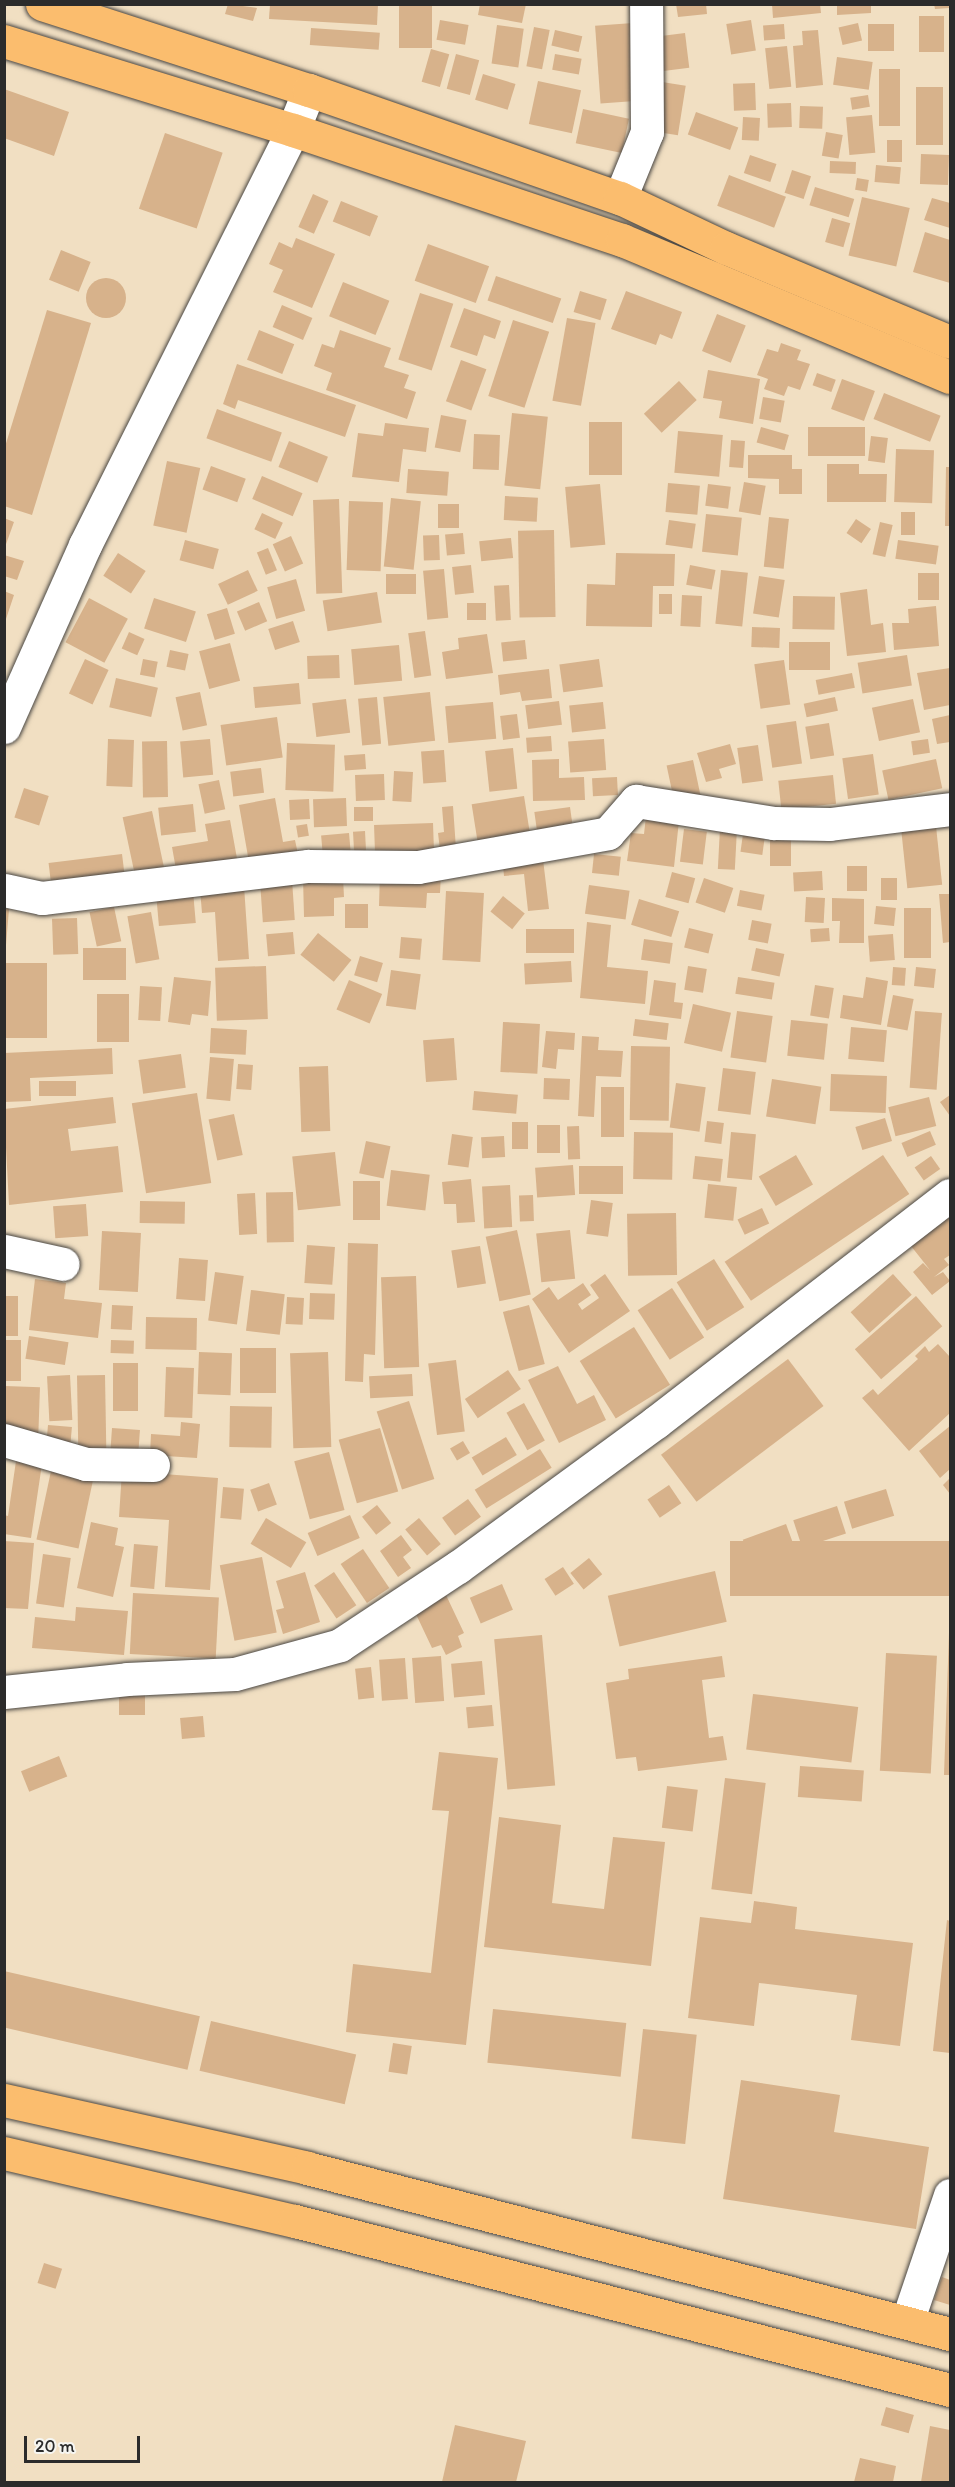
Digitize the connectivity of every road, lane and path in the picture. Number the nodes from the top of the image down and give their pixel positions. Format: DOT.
graph roads {
  1 [pos="42,4"];
  2 [pos="646,4"];
  3 [pos="4,41"];
  4 [pos="309,90"];
  5 [pos="293,130"];
  6 [pos="620,198"];
  7 [pos="951,342"];
  8 [pos="951,377"];
  9 [pos="4,727"];
  10 [pos="951,809"];
  11 [pos="4,890"];
  12 [pos="951,1195"];
  13 [pos="4,1251"];
  14 [pos="63,1264"];
  15 [pos="4,1440"];
  16 [pos="153,1465"];
  17 [pos="4,1692"];
  18 [pos="4,2100"];
  19 [pos="4,2153"];
  20 [pos="951,2195"];
  21 [pos="939,2261"];
  22 [pos="907,2322"];
  23 [pos="951,2334"];
  24 [pos="951,2390"];
  1 -- 4 [label="main road"];
  2 -- 6 [label="street"];
  3 -- 5 [label="main road"];
  4 -- 5 [label="street"];
  4 -- 6 [label="main road"];
  5 -- 8 [label="main road"];
  5 -- 9 [label="street"];
  6 -- 7 [label="main road"];
  10 -- 11 [label="street"];
  12 -- 17 [label="street"];
  13 -- 14 [label="street"];
  15 -- 16 [label="street"];
  18 -- 22 [label="main road"];
  19 -- 24 [label="main road"];
  20 -- 21 [label="street"];
  21 -- 22 [label="street"];
  22 -- 23 [label="main road"];
}
